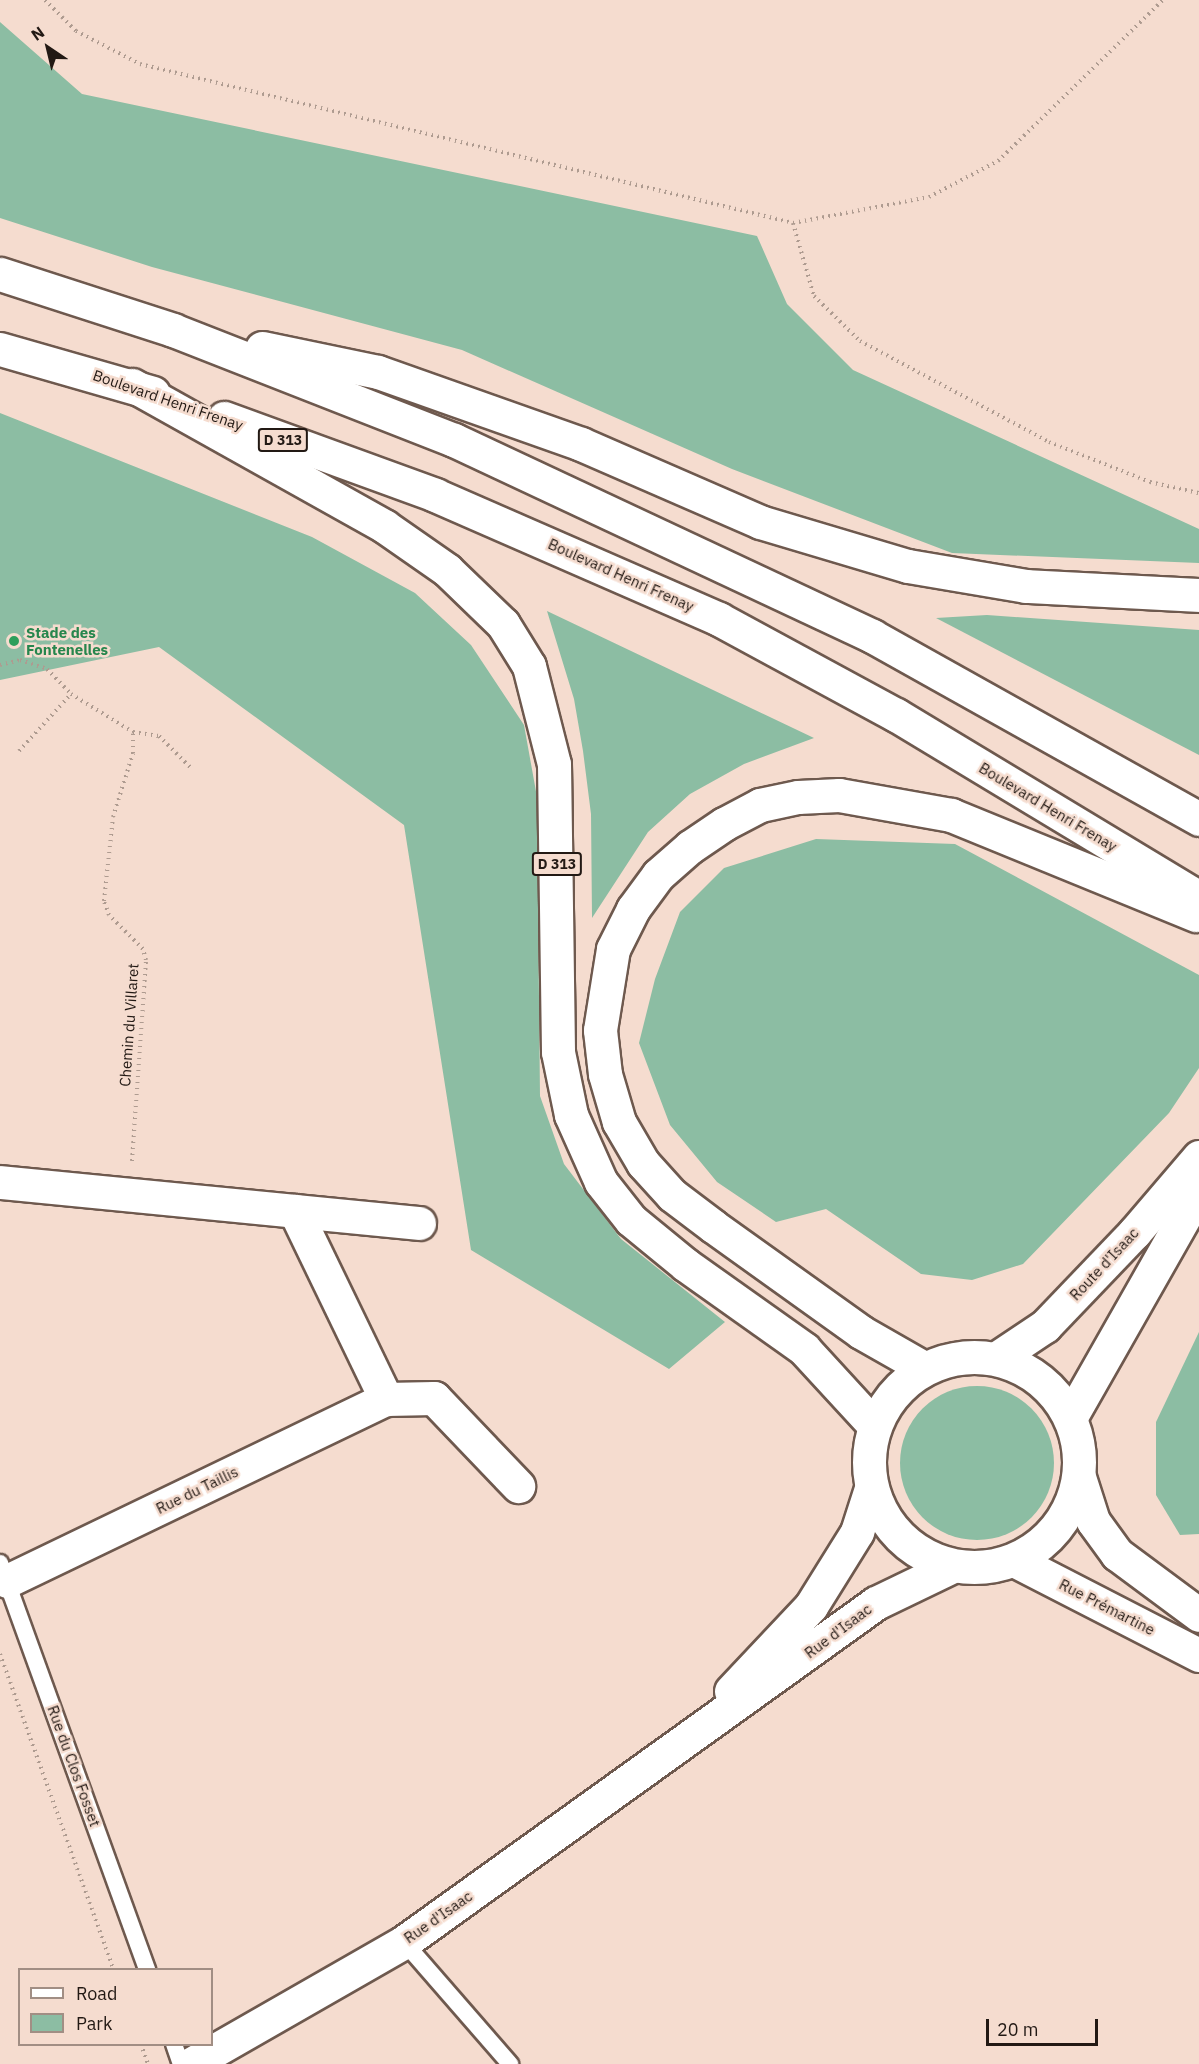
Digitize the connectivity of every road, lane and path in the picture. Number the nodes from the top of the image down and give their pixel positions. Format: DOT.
graph roads {
  1 [pos="45,0"];
  2 [pos="1163,0"];
  3 [pos="793,223"];
  4 [pos="0,274"];
  5 [pos="173,330"];
  6 [pos="0,349"];
  7 [pos="132,385"];
  8 [pos="1199,494"];
  9 [pos="1199,595"];
  10 [pos="0,665"];
  11 [pos="71,694"];
  12 [pos="133,732"];
  13 [pos="19,751"];
  14 [pos="192,769"];
  15 [pos="1199,819"];
  16 [pos="1199,898"];
  17 [pos="1199,916"];
  18 [pos="1199,1157"];
  19 [pos="0,1182"];
  20 [pos="1199,1191"];
  21 [pos="129,1194"];
  22 [pos="295,1211"];
  23 [pos="419,1223"];
  24 [pos="997,1358"];
  25 [pos="924,1368"];
  26 [pos="386,1399"];
  27 [pos="1070,1418"];
  28 [pos="874,1425"];
  29 [pos="1079,1478"];
  30 [pos="518,1486"];
  31 [pos="871,1488"];
  32 [pos="1014,1560"];
  33 [pos="953,1566"];
  34 [pos="4,1572"];
  35 [pos="1199,1615"];
  36 [pos="0,1654"];
  37 [pos="1199,1655"];
  38 [pos="673,1750"];
  39 [pos="404,1942"];
  40 [pos="113,1968"];
  41 [pos="146,1968"];
  42 [pos="142,2046"];
  43 [pos="175,2046"];
  44 [pos="148,2064"];
  45 [pos="182,2064"];
  46 [pos="192,2064"];
  47 [pos="510,2064"];
  1 -- 3 [label="path"];
  2 -- 3 [label="path"];
  3 -- 8 [label="path"];
  4 -- 5 [label="main road"];
  5 -- 9 [label="main road"];
  5 -- 15 [label="main road"];
  6 -- 7 [label="main road, Boulevard Henri Frenay / D 313"];
  7 -- 16 [label="main road, Boulevard Henri Frenay / D 313"];
  7 -- 28 [label="main road, D 313"];
  10 -- 11 [label="path"];
  11 -- 12 [label="path"];
  11 -- 13 [label="path"];
  12 -- 14 [label="path"];
  12 -- 21 [label="path, Chemin du Villaret"];
  17 -- 25 [label="main road"];
  18 -- 24 [label="main road, Route d'Isaac"];
  19 -- 21 [label="main road"];
  20 -- 27 [label="main road"];
  21 -- 22 [label="main road"];
  22 -- 23 [label="main road"];
  22 -- 26 [label="main road"];
  24 -- 25 [label="main road"];
  24 -- 27 [label="main road"];
  25 -- 28 [label="main road"];
  26 -- 30 [label="main road, Rue du Taillis"];
  26 -- 34 [label="main road, Rue du Taillis"];
  27 -- 29 [label="main road"];
  28 -- 31 [label="main road"];
  29 -- 32 [label="main road"];
  29 -- 35 [label="main road"];
  31 -- 33 [label="main road"];
  31 -- 38 [label="main road, Rue d'Isaac"];
  32 -- 33 [label="main road"];
  32 -- 37 [label="main road, Rue Prémartine"];
  33 -- 38 [label="main road, Rue d'Isaac"];
  34 -- 41 [label="lane, Rue du Clos Fosset"];
  36 -- 40 [label="path"];
  38 -- 39 [label="main road, Rue d'Isaac"];
  39 -- 46 [label="main road, Rue d'Isaac"];
  39 -- 47 [label="lane"];
  42 -- 44 [label="path"];
  43 -- 45 [label="lane"];
}
